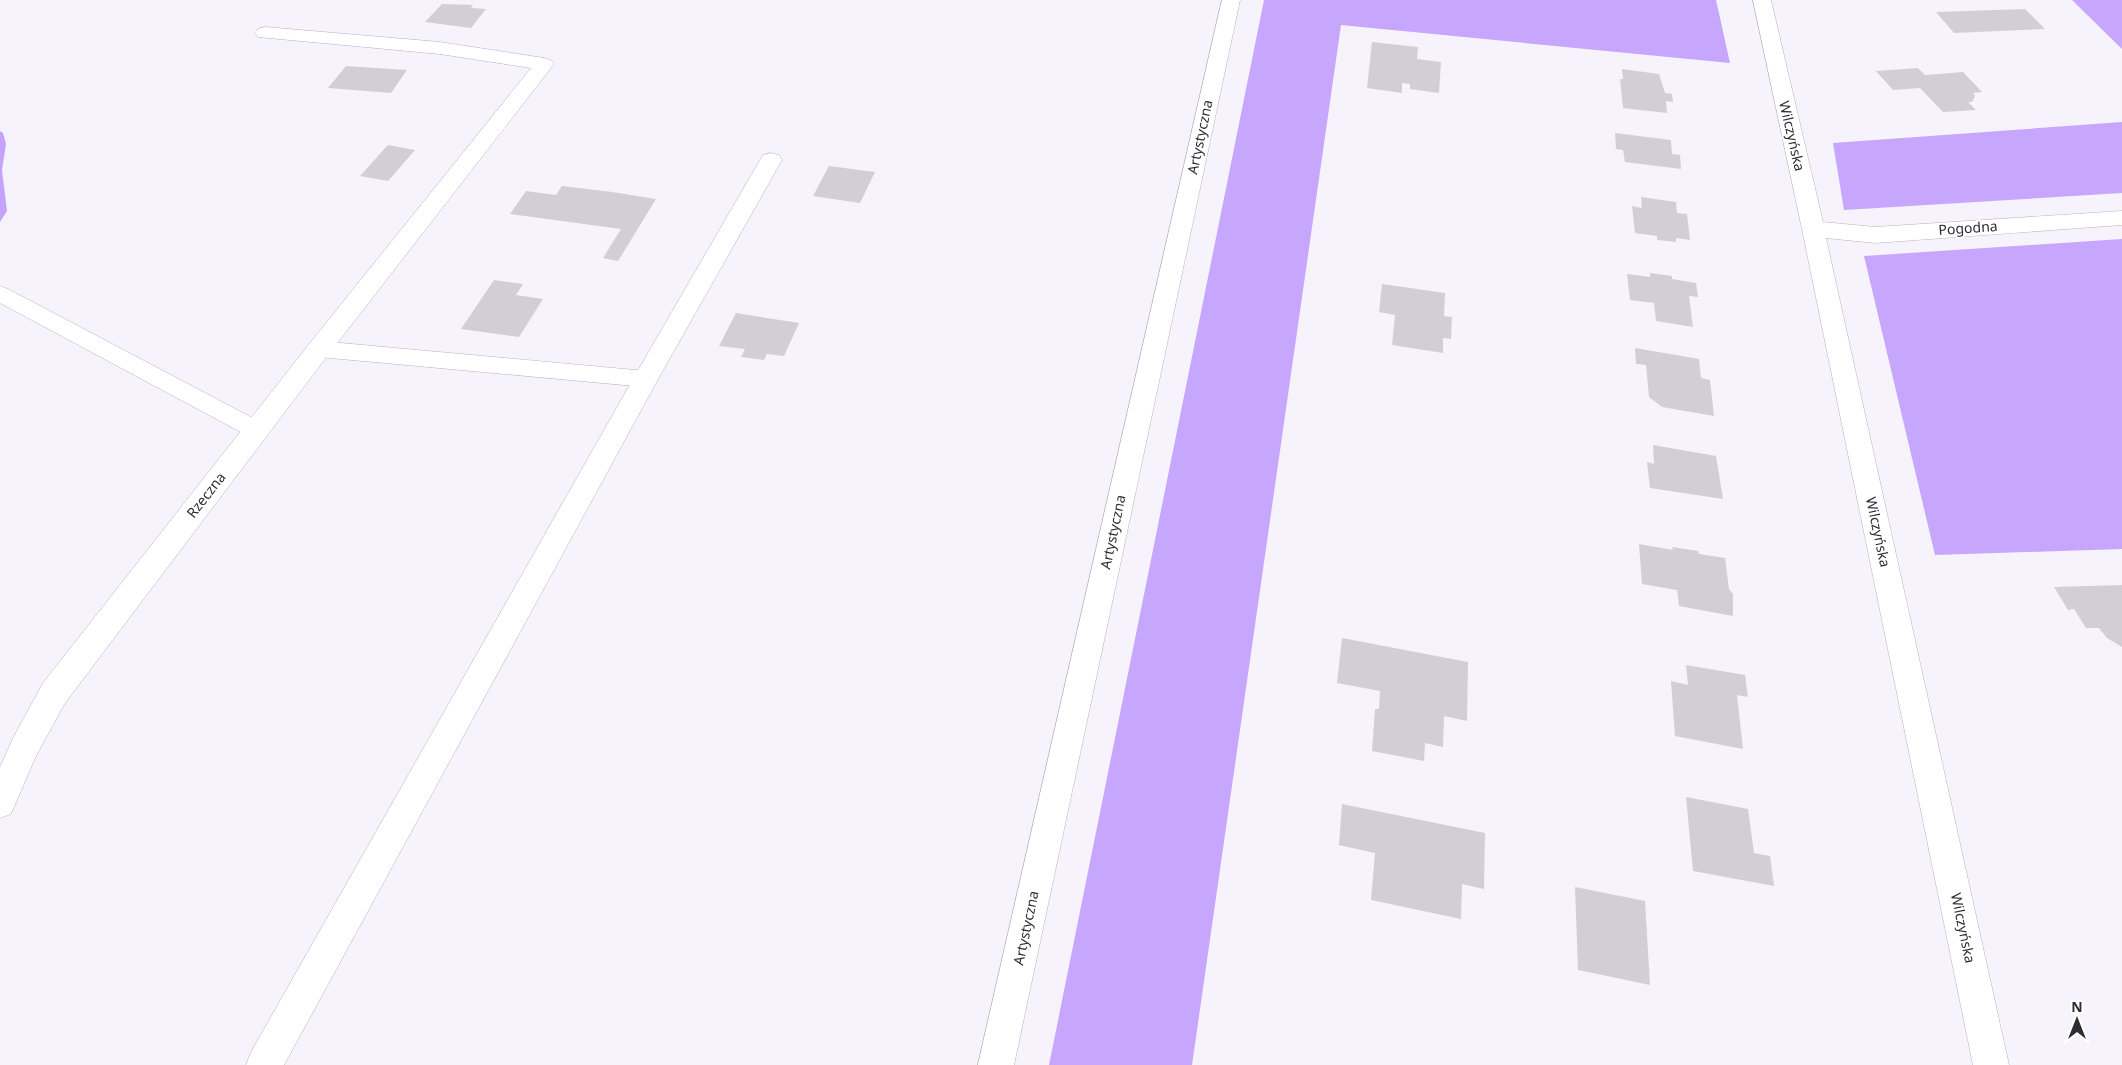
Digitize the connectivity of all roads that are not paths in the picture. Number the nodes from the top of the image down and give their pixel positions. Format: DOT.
graph roads {
  1 [pos="1230,0"];
  2 [pos="1762,0"];
  3 [pos="265,33"];
  4 [pos="771,160"];
  5 [pos="2122,218"];
  6 [pos="1813,230"];
  7 [pos="0,294"];
  8 [pos="319,349"];
  9 [pos="646,379"];
  10 [pos="256,430"];
  11 [pos="0,803"];
  12 [pos="264,1065"];
  13 [pos="996,1065"];
  14 [pos="1991,1065"];
  1 -- 13 [label="street, Artystyczna"];
  2 -- 6 [label="street, Wilczyńska"];
  3 -- 8 [label="street, Rzeczna"];
  4 -- 9 [label="street"];
  5 -- 6 [label="street, Pogodna"];
  6 -- 14 [label="street, Wilczyńska"];
  7 -- 10 [label="lane"];
  8 -- 9 [label="lane"];
  8 -- 10 [label="street, Rzeczna"];
  9 -- 12 [label="street"];
  10 -- 11 [label="street, Rzeczna"];
}
